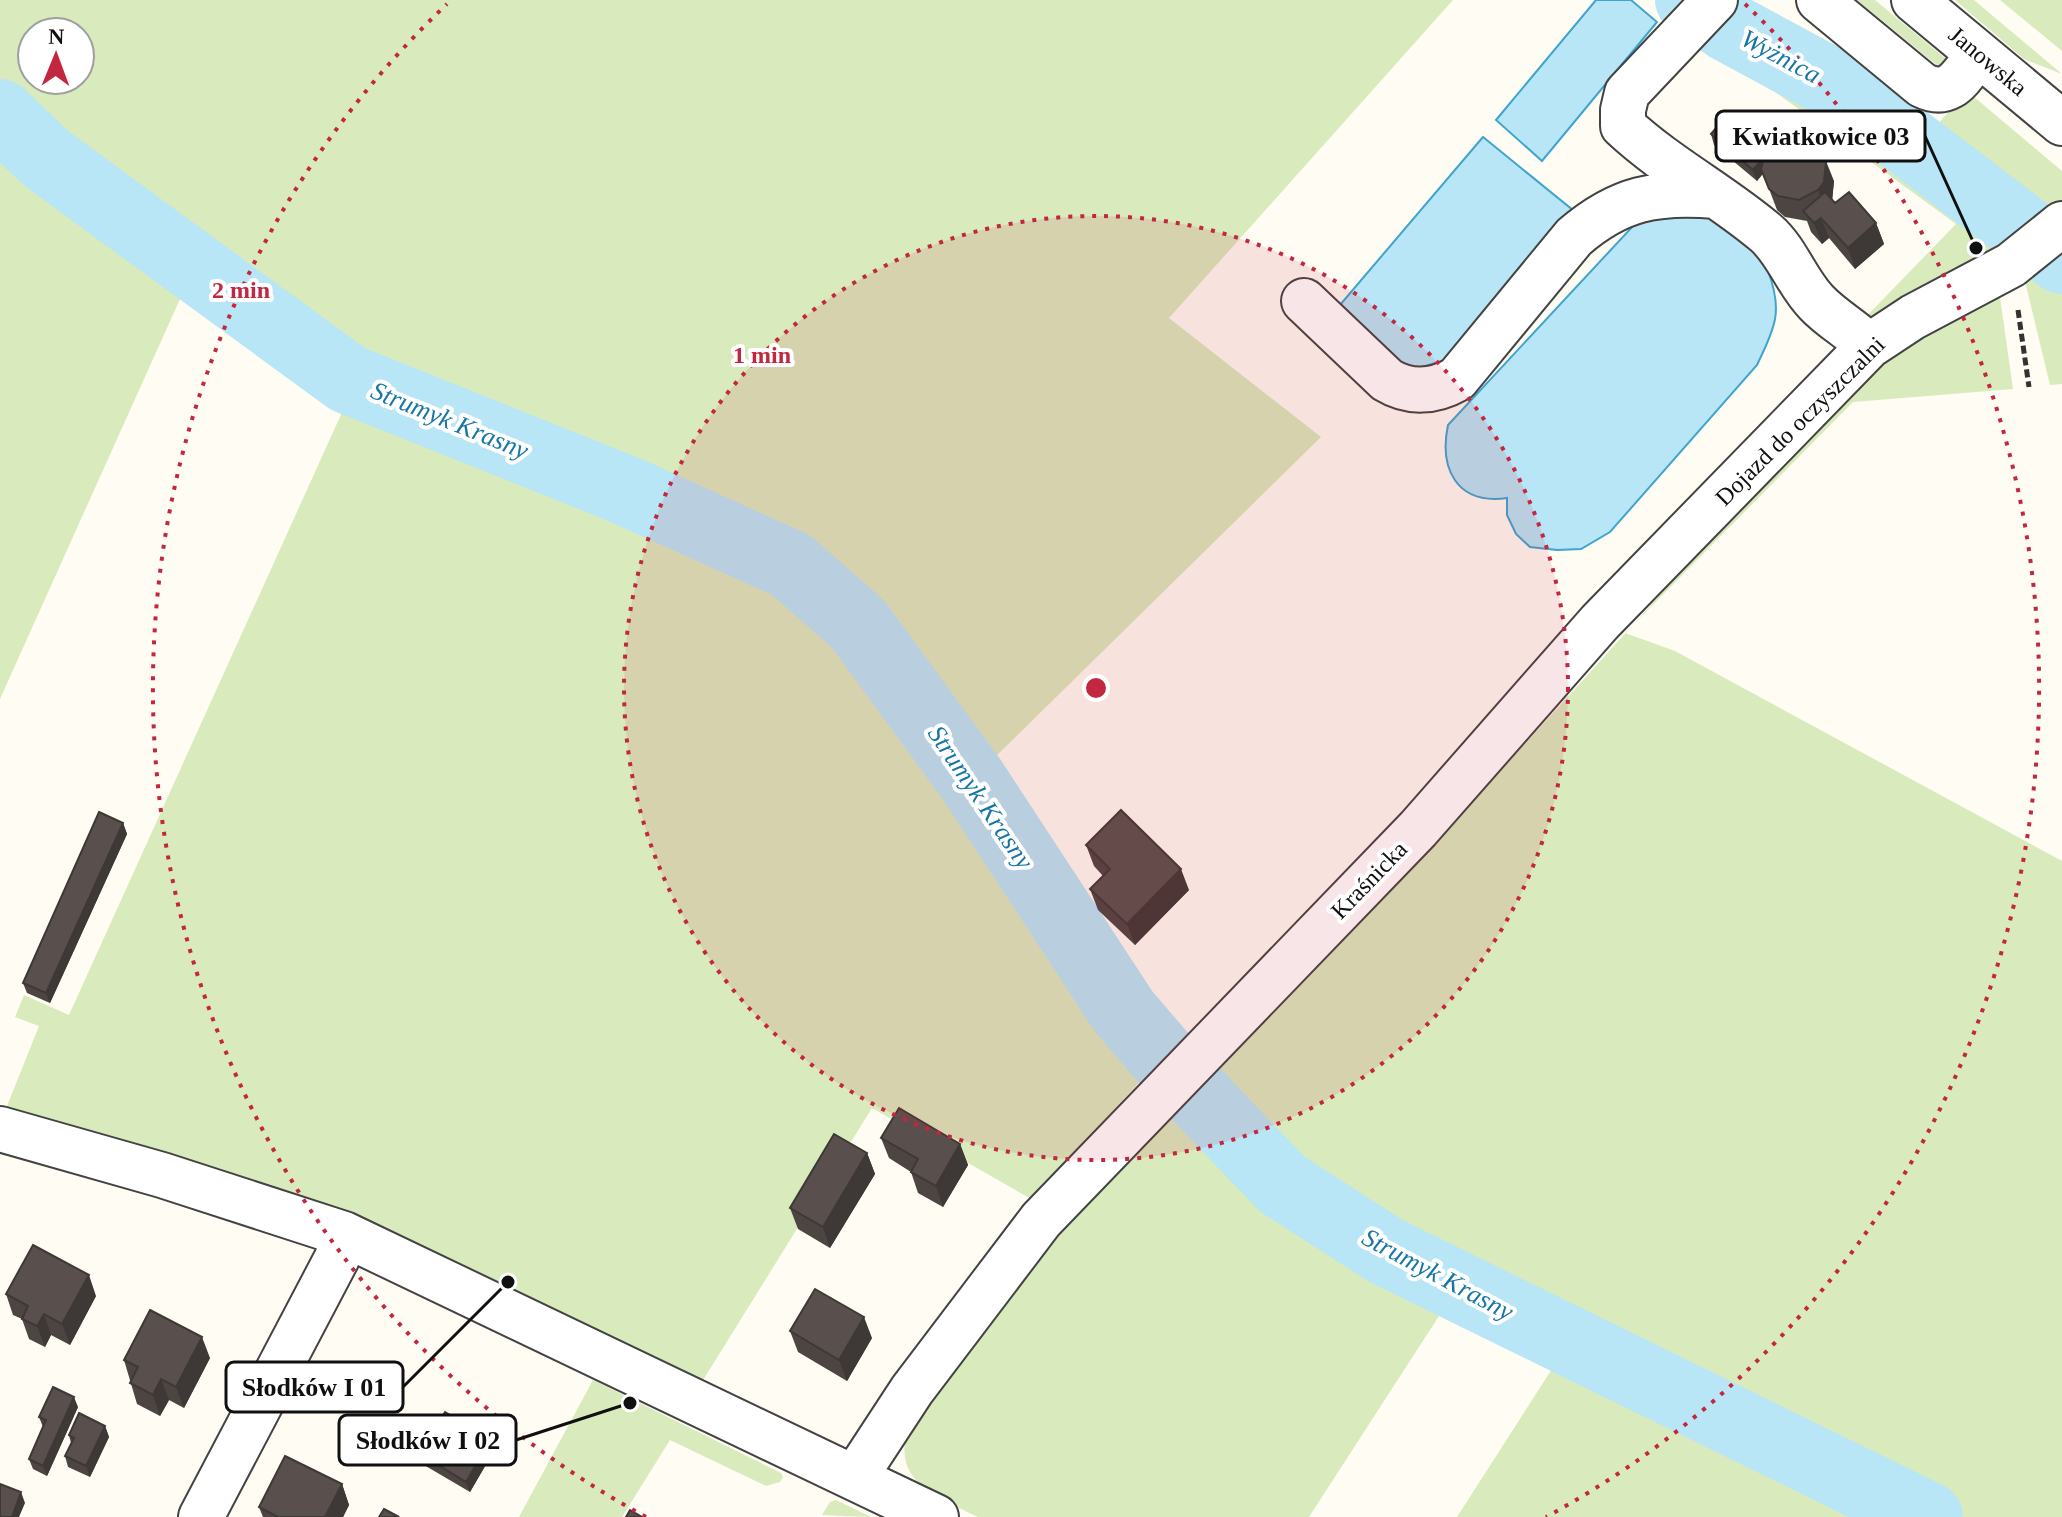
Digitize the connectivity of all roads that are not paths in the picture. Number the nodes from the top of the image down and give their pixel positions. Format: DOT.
graph roads {
  1 [pos="1819,0"];
  2 [pos="1914,0"];
  3 [pos="1707,9"];
  4 [pos="1979,54"];
  5 [pos="2062,123"];
  6 [pos="1716,196"];
  7 [pos="2062,224"];
  8 [pos="1304,301"];
  9 [pos="1869,346"];
  10 [pos="1600,622"];
  11 [pos="0,1129"];
  12 [pos="344,1234"];
  13 [pos="855,1477"];
  14 [pos="201,1517"];
  15 [pos="936,1517"];
  1 -- 4 [label="street"];
  2 -- 4 [label="street, Janowska"];
  3 -- 6 [label="street"];
  4 -- 5 [label="street, Janowska"];
  6 -- 8 [label="street"];
  6 -- 9 [label="street"];
  7 -- 9 [label="street, Dojazd do oczyszczalni"];
  9 -- 10 [label="street, Dojazd do oczyszczalni"];
  10 -- 13 [label="street, Kraśnicka"];
  11 -- 12 [label="street"];
  12 -- 13 [label="street"];
  12 -- 14 [label="street"];
  13 -- 15 [label="street"];
}
